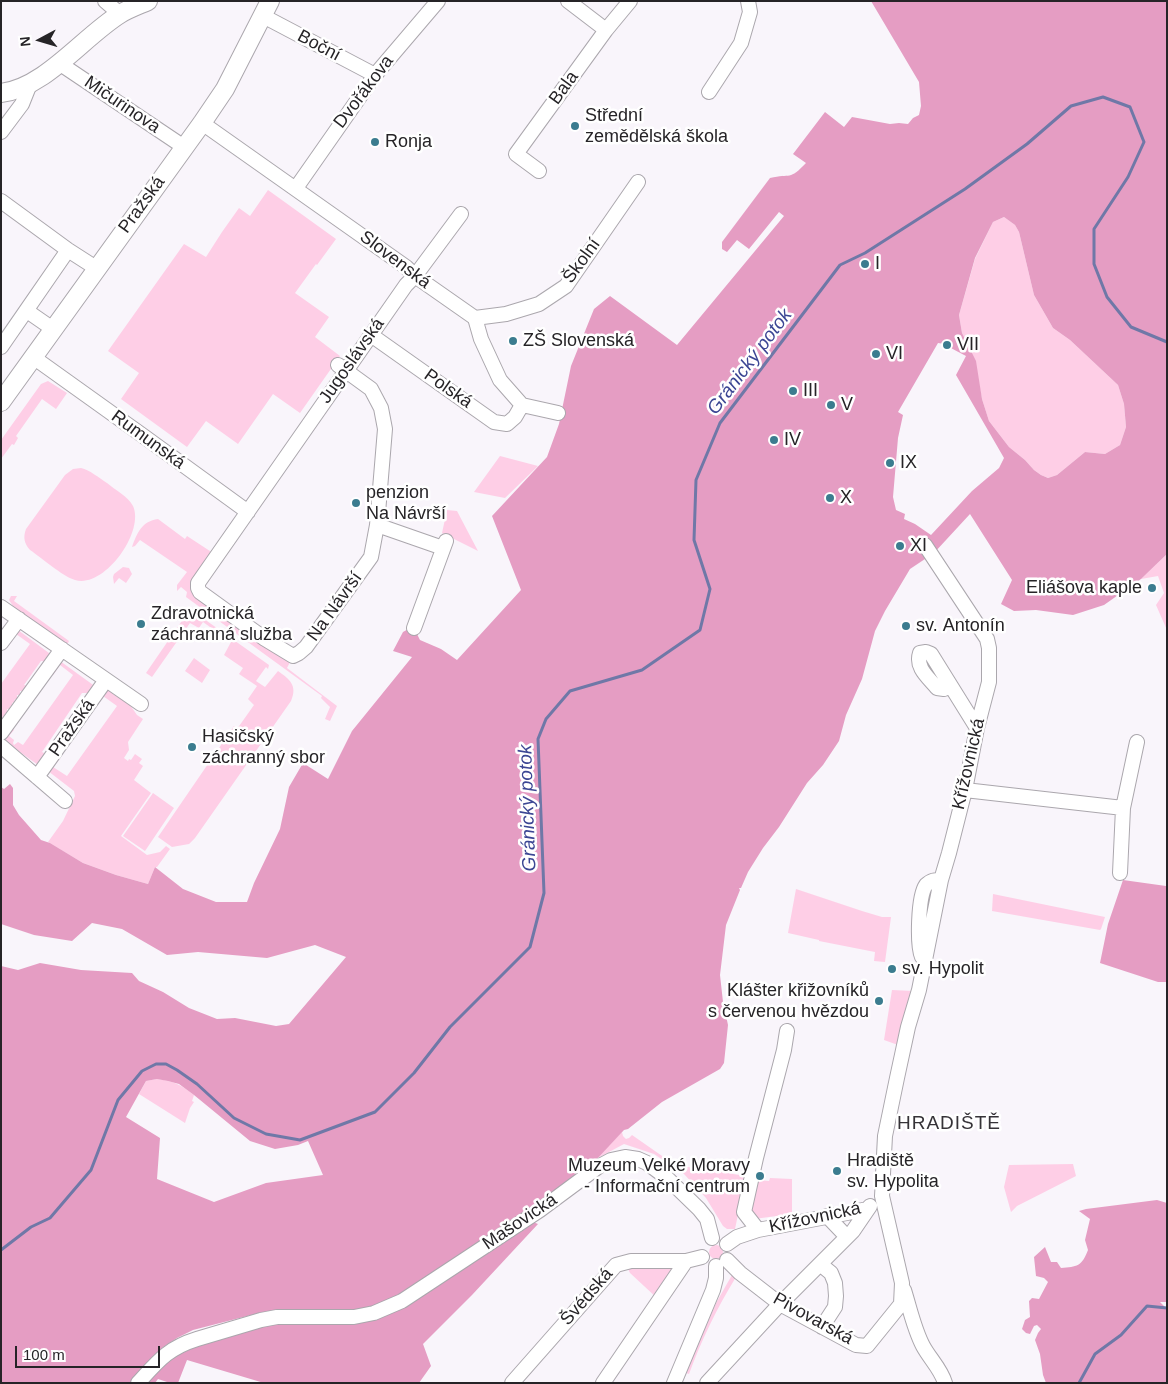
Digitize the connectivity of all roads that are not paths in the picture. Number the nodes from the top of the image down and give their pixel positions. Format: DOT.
graph roads {
  1 [pos="105,1"];
  2 [pos="148,1"];
  3 [pos="438,1"];
  4 [pos="568,1"];
  5 [pos="630,1"];
  6 [pos="748,1"];
  7 [pos="266,9"];
  8 [pos="120,14"];
  9 [pos="606,30"];
  10 [pos="59,63"];
  11 [pos="375,76"];
  12 [pos="30,84"];
  13 [pos="709,92"];
  14 [pos="1,93"];
  15 [pos="202,123"];
  16 [pos="1,132"];
  17 [pos="184,147"];
  18 [pos="539,171"];
  19 [pos="638,182"];
  20 [pos="296,188"];
  21 [pos="5,204"];
  22 [pos="461,214"];
  23 [pos="1,220"];
  24 [pos="68,250"];
  25 [pos="96,268"];
  26 [pos="415,276"];
  27 [pos="26,311"];
  28 [pos="475,318"];
  29 [pos="53,329"];
  30 [pos="371,335"];
  31 [pos="1,346"];
  32 [pos="33,357"];
  33 [pos="342,368"];
  34 [pos="1,402"];
  35 [pos="522,405"];
  36 [pos="558,413"];
  37 [pos="248,512"];
  38 [pos="377,525"];
  39 [pos="925,545"];
  40 [pos="1,608"];
  41 [pos="18,619"];
  42 [pos="414,628"];
  43 [pos="1,643"];
  44 [pos="62,649"];
  45 [pos="106,680"];
  46 [pos="951,686"];
  47 [pos="141,704"];
  48 [pos="977,728"];
  49 [pos="1,733"];
  50 [pos="1137,742"];
  51 [pos="1,746"];
  52 [pos="37,777"];
  53 [pos="964,790"];
  54 [pos="65,801"];
  55 [pos="1123,808"];
  56 [pos="1120,873"];
  57 [pos="787,1031"];
  58 [pos="882,1196"];
  59 [pos="868,1209"];
  60 [pos="744,1212"];
  61 [pos="827,1216"];
  62 [pos="758,1230"];
  63 [pos="847,1237"];
  64 [pos="712,1238"];
  65 [pos="732,1241"];
  66 [pos="702,1257"];
  67 [pos="686,1260"];
  68 [pos="722,1263"];
  69 [pos="820,1264"];
  70 [pos="902,1282"];
  71 [pos="780,1304"];
  72 [pos="822,1327"];
  73 [pos="138,1383"];
  74 [pos="512,1383"];
  75 [pos="603,1383"];
  76 [pos="674,1383"];
  77 [pos="707,1383"];
  78 [pos="945,1383"];
  1 -- 8 [label="street"];
  2 -- 8 [label="main road"];
  3 -- 11 [label="street, Dvořákova"];
  4 -- 9 [label="street"];
  5 -- 9 [label="street, Bala"];
  6 -- 13 [label="street"];
  7 -- 11 [label="street, Boční"];
  7 -- 15 [label="main road, Pražská"];
  8 -- 10 [label="main road"];
  9 -- 18 [label="street, Bala"];
  10 -- 12 [label="main road"];
  10 -- 17 [label="street, Mičurinova"];
  11 -- 20 [label="street, Dvořákova"];
  12 -- 14 [label="main road"];
  12 -- 16 [label="street"];
  15 -- 17 [label="main road, Pražská"];
  15 -- 20 [label="street, Slovenská"];
  17 -- 25 [label="main road, Pražská"];
  19 -- 28 [label="street, Školní"];
  20 -- 26 [label="street, Slovenská"];
  21 -- 23 [label="street"];
  21 -- 24 [label="street"];
  22 -- 26 [label="street, Jugoslávská"];
  24 -- 25 [label="street"];
  24 -- 27 [label="street"];
  25 -- 29 [label="main road, Pražská"];
  26 -- 28 [label="street, Slovenská"];
  26 -- 30 [label="street, Jugoslávská"];
  27 -- 29 [label="street"];
  27 -- 31 [label="street"];
  28 -- 35 [label="street"];
  29 -- 32 [label="main road, Pražská"];
  30 -- 33 [label="street, Jugoslávská"];
  30 -- 35 [label="street, Polská"];
  32 -- 34 [label="main road, Pražská"];
  32 -- 37 [label="street, Rumunská"];
  33 -- 37 [label="street, Jugoslávská"];
  33 -- 38 [label="street, Na Návrší"];
  35 -- 36 [label="street"];
  37 -- 38 [label="street, Na Návrší"];
  38 -- 42 [label="street"];
  39 -- 48 [label="street, Křížovnická"];
  40 -- 41 [label="street"];
  41 -- 43 [label="street"];
  41 -- 44 [label="street"];
  44 -- 45 [label="street"];
  44 -- 49 [label="street"];
  45 -- 47 [label="street"];
  45 -- 52 [label="street, Pražská"];
  46 -- 48 [label="street"];
  48 -- 53 [label="street, Křížovnická"];
  50 -- 55 [label="street"];
  51 -- 52 [label="street"];
  52 -- 54 [label="street"];
  53 -- 55 [label="street"];
  53 -- 58 [label="street, Křížovnická"];
  55 -- 56 [label="street"];
  57 -- 60 [label="street"];
  58 -- 59 [label="street, Křížovnická"];
  58 -- 70 [label="street, Pivovarská"];
  59 -- 61 [label="street, Křížovnická"];
  59 -- 63 [label="street"];
  60 -- 62 [label="street"];
  60 -- 65 [label="street"];
  61 -- 62 [label="street, Křížovnická"];
  61 -- 63 [label="street"];
  62 -- 65 [label="street, Křížovnická"];
  63 -- 69 [label="street"];
  64 -- 65 [label="street"];
  64 -- 66 [label="street"];
  64 -- 73 [label="street, Mašovická"];
  65 -- 68 [label="street"];
  66 -- 67 [label="street, Švédská"];
  66 -- 68 [label="street"];
  67 -- 74 [label="street, Švédská"];
  67 -- 75 [label="street"];
  68 -- 71 [label="street, Pivovarská"];
  68 -- 76 [label="street"];
  69 -- 71 [label="street"];
  69 -- 72 [label="street"];
  70 -- 72 [label="street, Pivovarská"];
  70 -- 78 [label="street"];
  71 -- 72 [label="street, Pivovarská"];
  71 -- 77 [label="street"];
}
